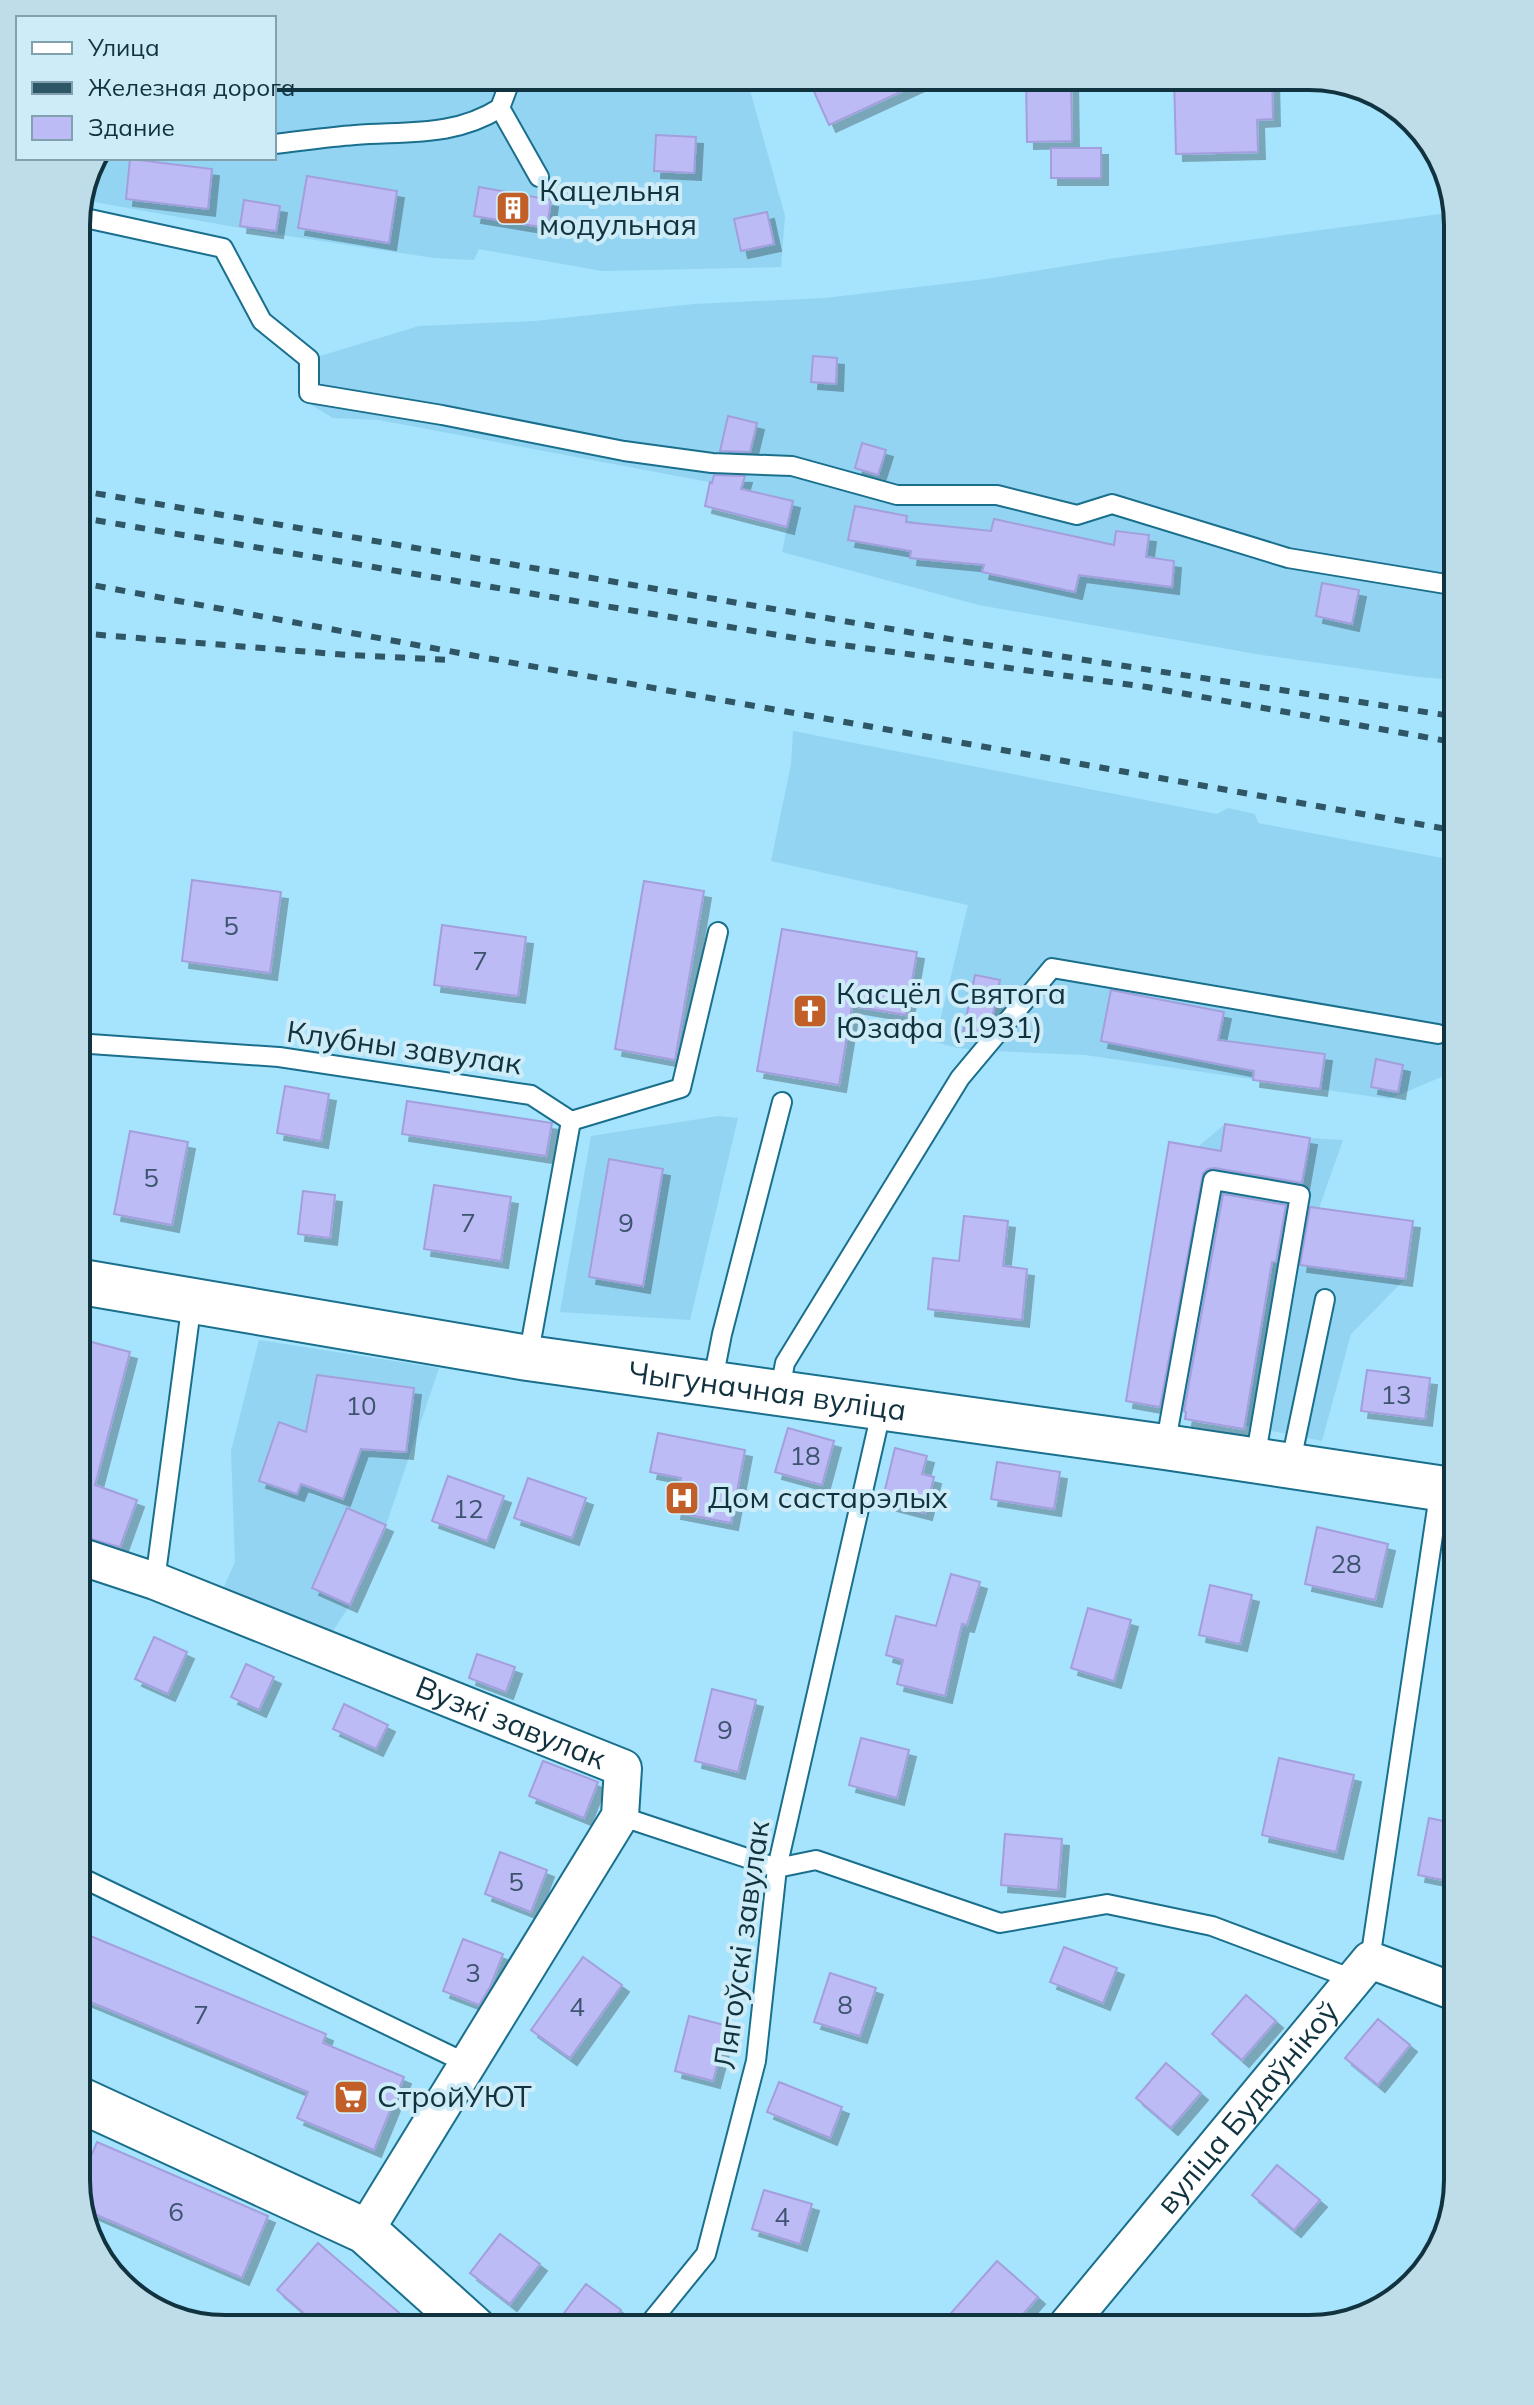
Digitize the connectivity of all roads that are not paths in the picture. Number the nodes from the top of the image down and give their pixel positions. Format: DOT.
graph roads {
  1 [pos="507,90"];
  2 [pos="500,108"];
  3 [pos="276,144"];
  4 [pos="539,177"];
  5 [pos="90,219"];
  6 [pos="1444,584"];
  7 [pos="718,932"];
  8 [pos="1438,1034"];
  9 [pos="90,1044"];
  10 [pos="782,1102"];
  11 [pos="571,1121"];
  12 [pos="90,1283"];
  13 [pos="1325,1299"];
  14 [pos="192,1301"];
  15 [pos="528,1358"];
  16 [pos="712,1385"];
  17 [pos="779,1395"];
  18 [pos="882,1408"];
  19 [pos="1165,1447"];
  20 [pos="1272,1463"];
  21 [pos="1444,1489"];
  22 [pos="1444,1517"];
  23 [pos="90,1560"];
  24 [pos="155,1581"];
  25 [pos="620,1816"];
  26 [pos="777,1868"];
  27 [pos="90,1882"];
  28 [pos="1361,1969"];
  29 [pos="1444,1990"];
  30 [pos="468,2064"];
  31 [pos="90,2119"];
  32 [pos="365,2231"];
  33 [pos="458,2315"];
  34 [pos="656,2315"];
  35 [pos="1076,2315"];
  1 -- 2 [label="lane"];
  2 -- 3 [label="lane"];
  2 -- 4 [label="lane"];
  5 -- 6 [label="lane"];
  7 -- 11 [label="lane"];
  8 -- 17 [label="lane"];
  9 -- 11 [label="lane, Клубны завулак"];
  10 -- 16 [label="lane"];
  11 -- 15 [label="lane"];
  12 -- 14 [label="street, Чыгуначная вуліца"];
  13 -- 20 [label="lane"];
  14 -- 15 [label="street, Чыгуначная вуліца"];
  14 -- 24 [label="lane"];
  15 -- 16 [label="street, Чыгуначная вуліца"];
  16 -- 17 [label="street, Чыгуначная вуліца"];
  17 -- 18 [label="street, Чыгуначная вуліца"];
  18 -- 19 [label="street, Чыгуначная вуліца"];
  18 -- 26 [label="lane, Лягоўскі завулак"];
  19 -- 20 [label="street, Чыгуначная вуліца"];
  19 -- 20 [label="lane"];
  20 -- 21 [label="street, Чыгуначная вуліца"];
  22 -- 28 [label="lane"];
  23 -- 24 [label="street, Вузкі завулак"];
  24 -- 25 [label="street, Вузкі завулак"];
  25 -- 26 [label="lane"];
  25 -- 30 [label="street, Вузкі завулак"];
  26 -- 28 [label="lane"];
  26 -- 34 [label="lane, Лягоўскі завулак"];
  27 -- 30 [label="lane"];
  28 -- 29 [label="street"];
  28 -- 35 [label="street, вуліца Будаўнікоў"];
  30 -- 32 [label="street, Вузкі завулак"];
  31 -- 32 [label="street"];
  32 -- 33 [label="street"];
}
